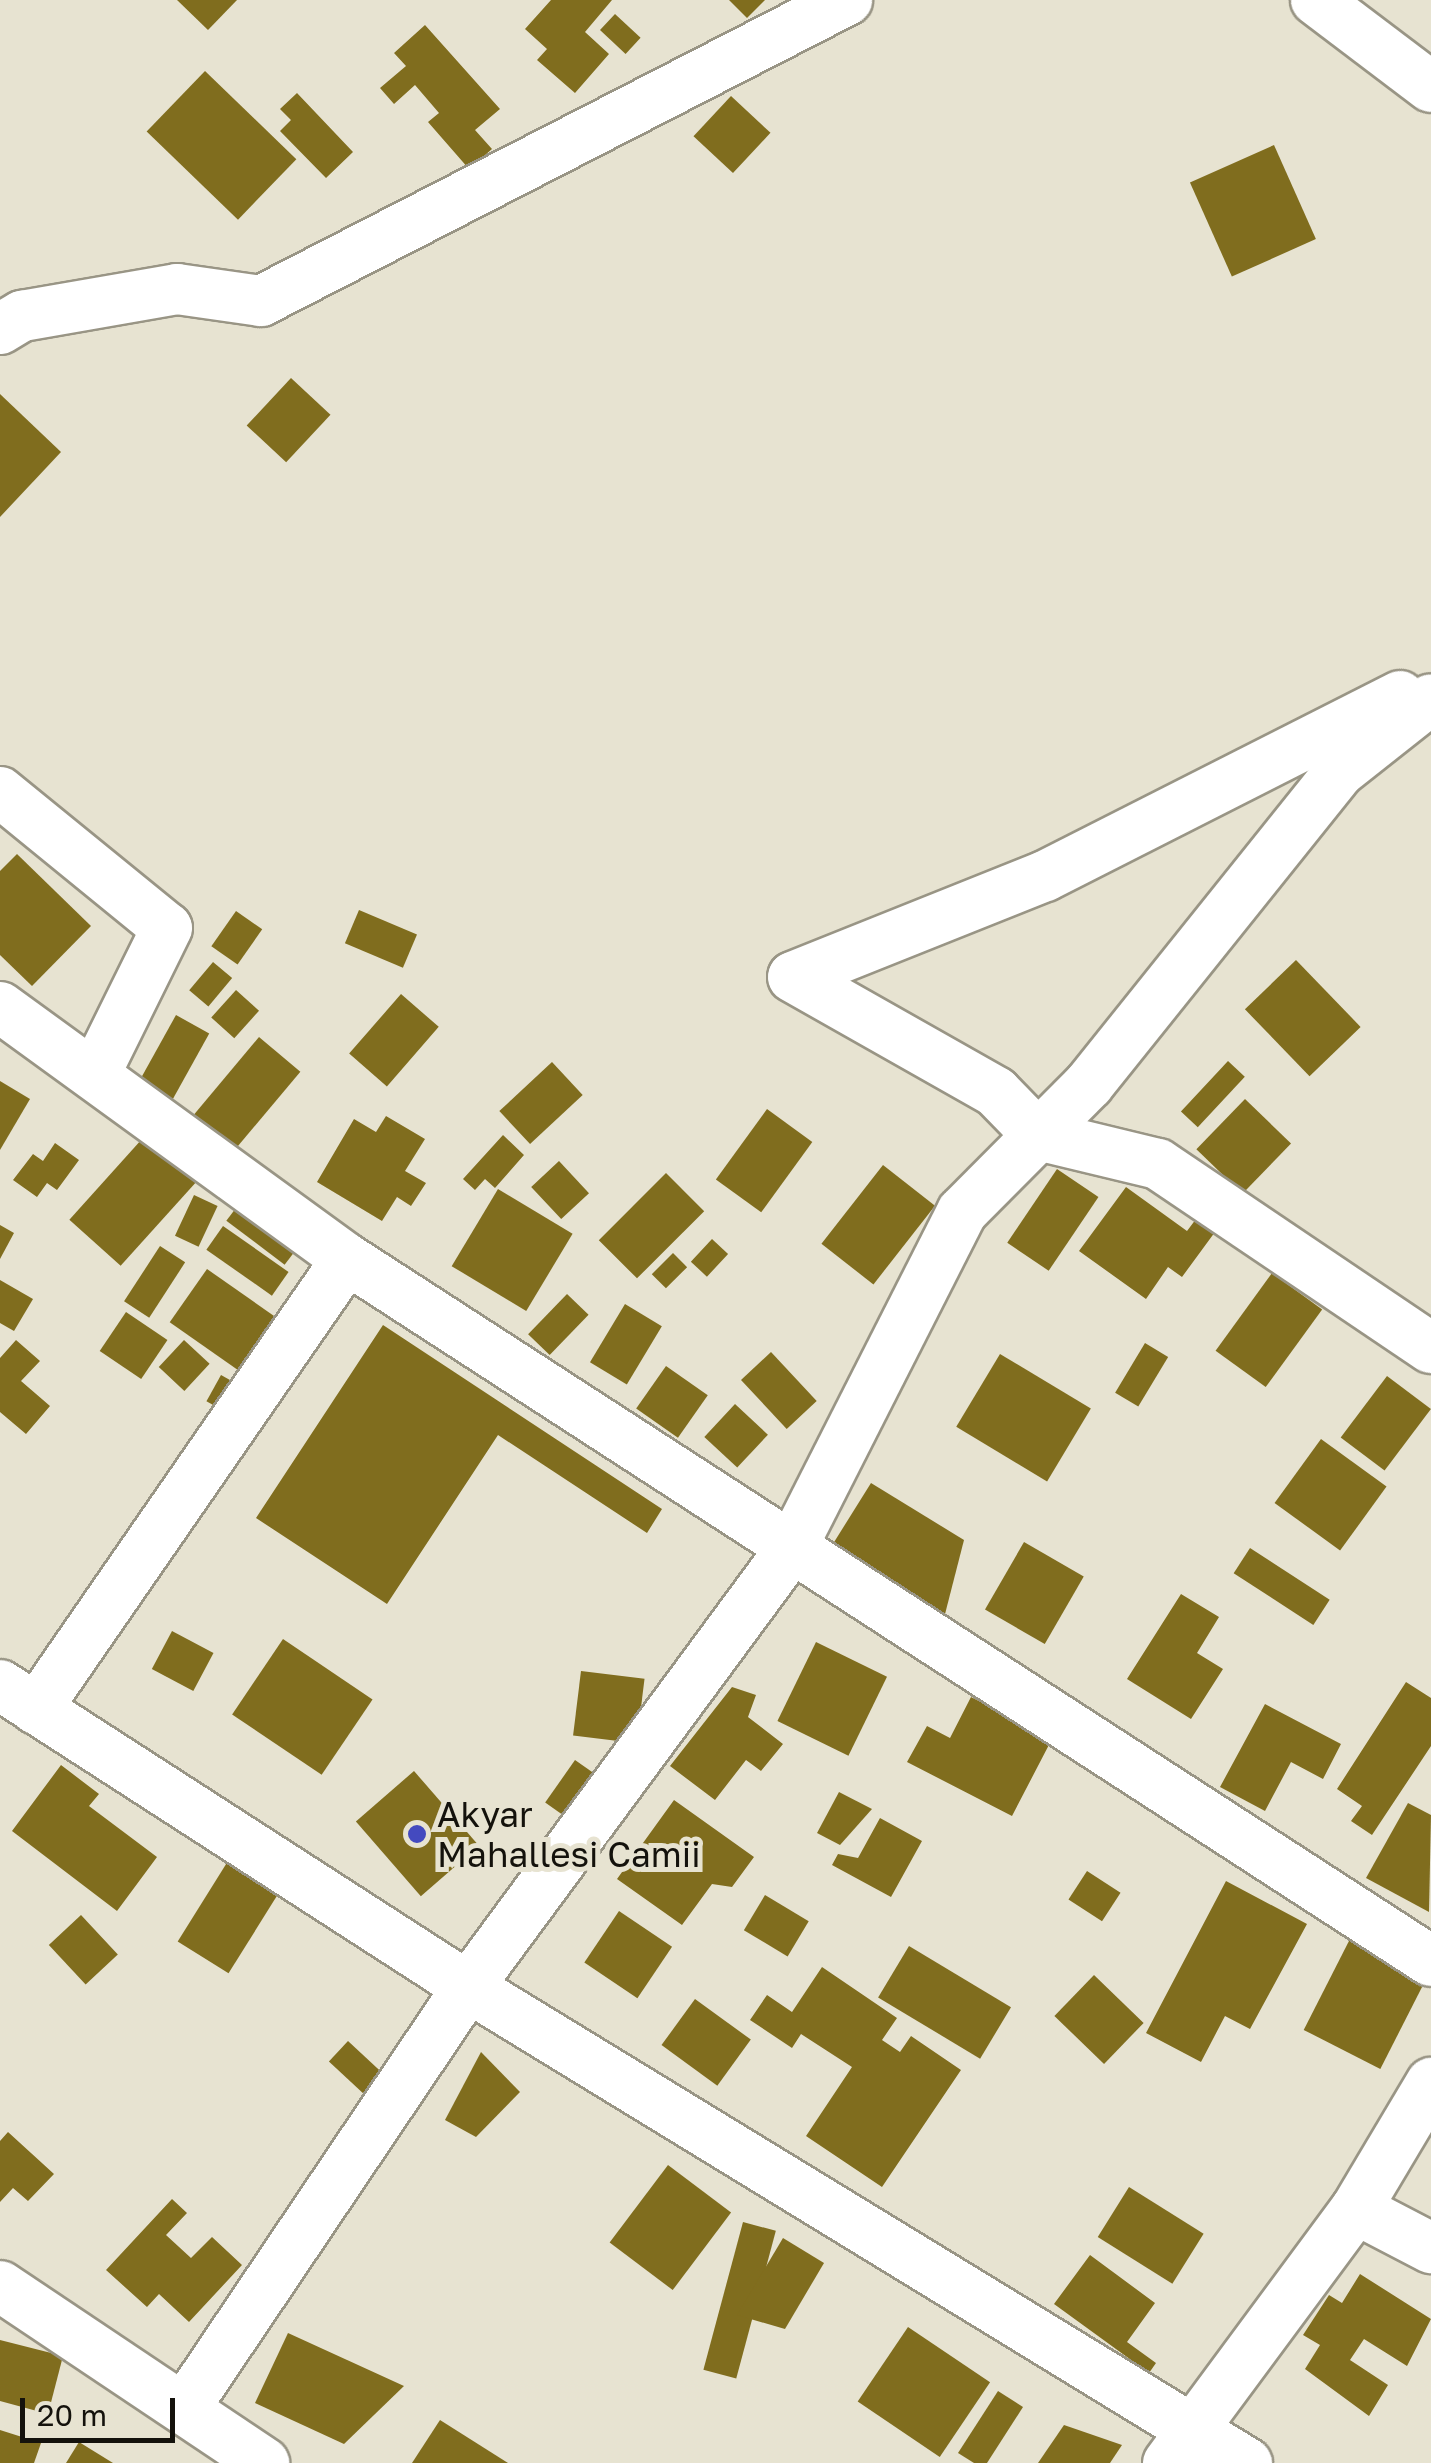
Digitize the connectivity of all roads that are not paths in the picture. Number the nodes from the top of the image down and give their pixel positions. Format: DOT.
graph roads {
  1 [pos="848,0"];
  2 [pos="1316,0"];
  3 [pos="1431,87"];
  4 [pos="0,329"];
  5 [pos="1431,680"];
  6 [pos="1431,699"];
  7 [pos="0,792"];
  8 [pos="0,1007"];
  9 [pos="95,1074"];
  10 [pos="1038,1135"];
  11 [pos="347,1259"];
  12 [pos="1431,1348"];
  13 [pos="791,1549"];
  14 [pos="18,1697"];
  15 [pos="1431,1961"];
  16 [pos="468,1986"];
  17 [pos="1431,2084"];
  18 [pos="1356,2210"];
  19 [pos="1431,2248"];
  20 [pos="0,2286"];
  21 [pos="185,2407"];
  22 [pos="1180,2445"];
  23 [pos="264,2463"];
  24 [pos="1247,2463"];
  1 -- 4 [label="street"];
  2 -- 3 [label="street"];
  5 -- 10 [label="street"];
  6 -- 10 [label="street"];
  7 -- 9 [label="street"];
  8 -- 9 [label="street"];
  9 -- 11 [label="street"];
  10 -- 12 [label="street"];
  10 -- 13 [label="street"];
  11 -- 13 [label="street"];
  11 -- 14 [label="street"];
  13 -- 15 [label="street"];
  13 -- 16 [label="street"];
  14 -- 16 [label="street"];
  16 -- 21 [label="street"];
  16 -- 22 [label="street"];
  17 -- 18 [label="street"];
  18 -- 19 [label="street"];
  18 -- 22 [label="street"];
  20 -- 21 [label="street"];
  21 -- 23 [label="street"];
  22 -- 24 [label="street"];
}
